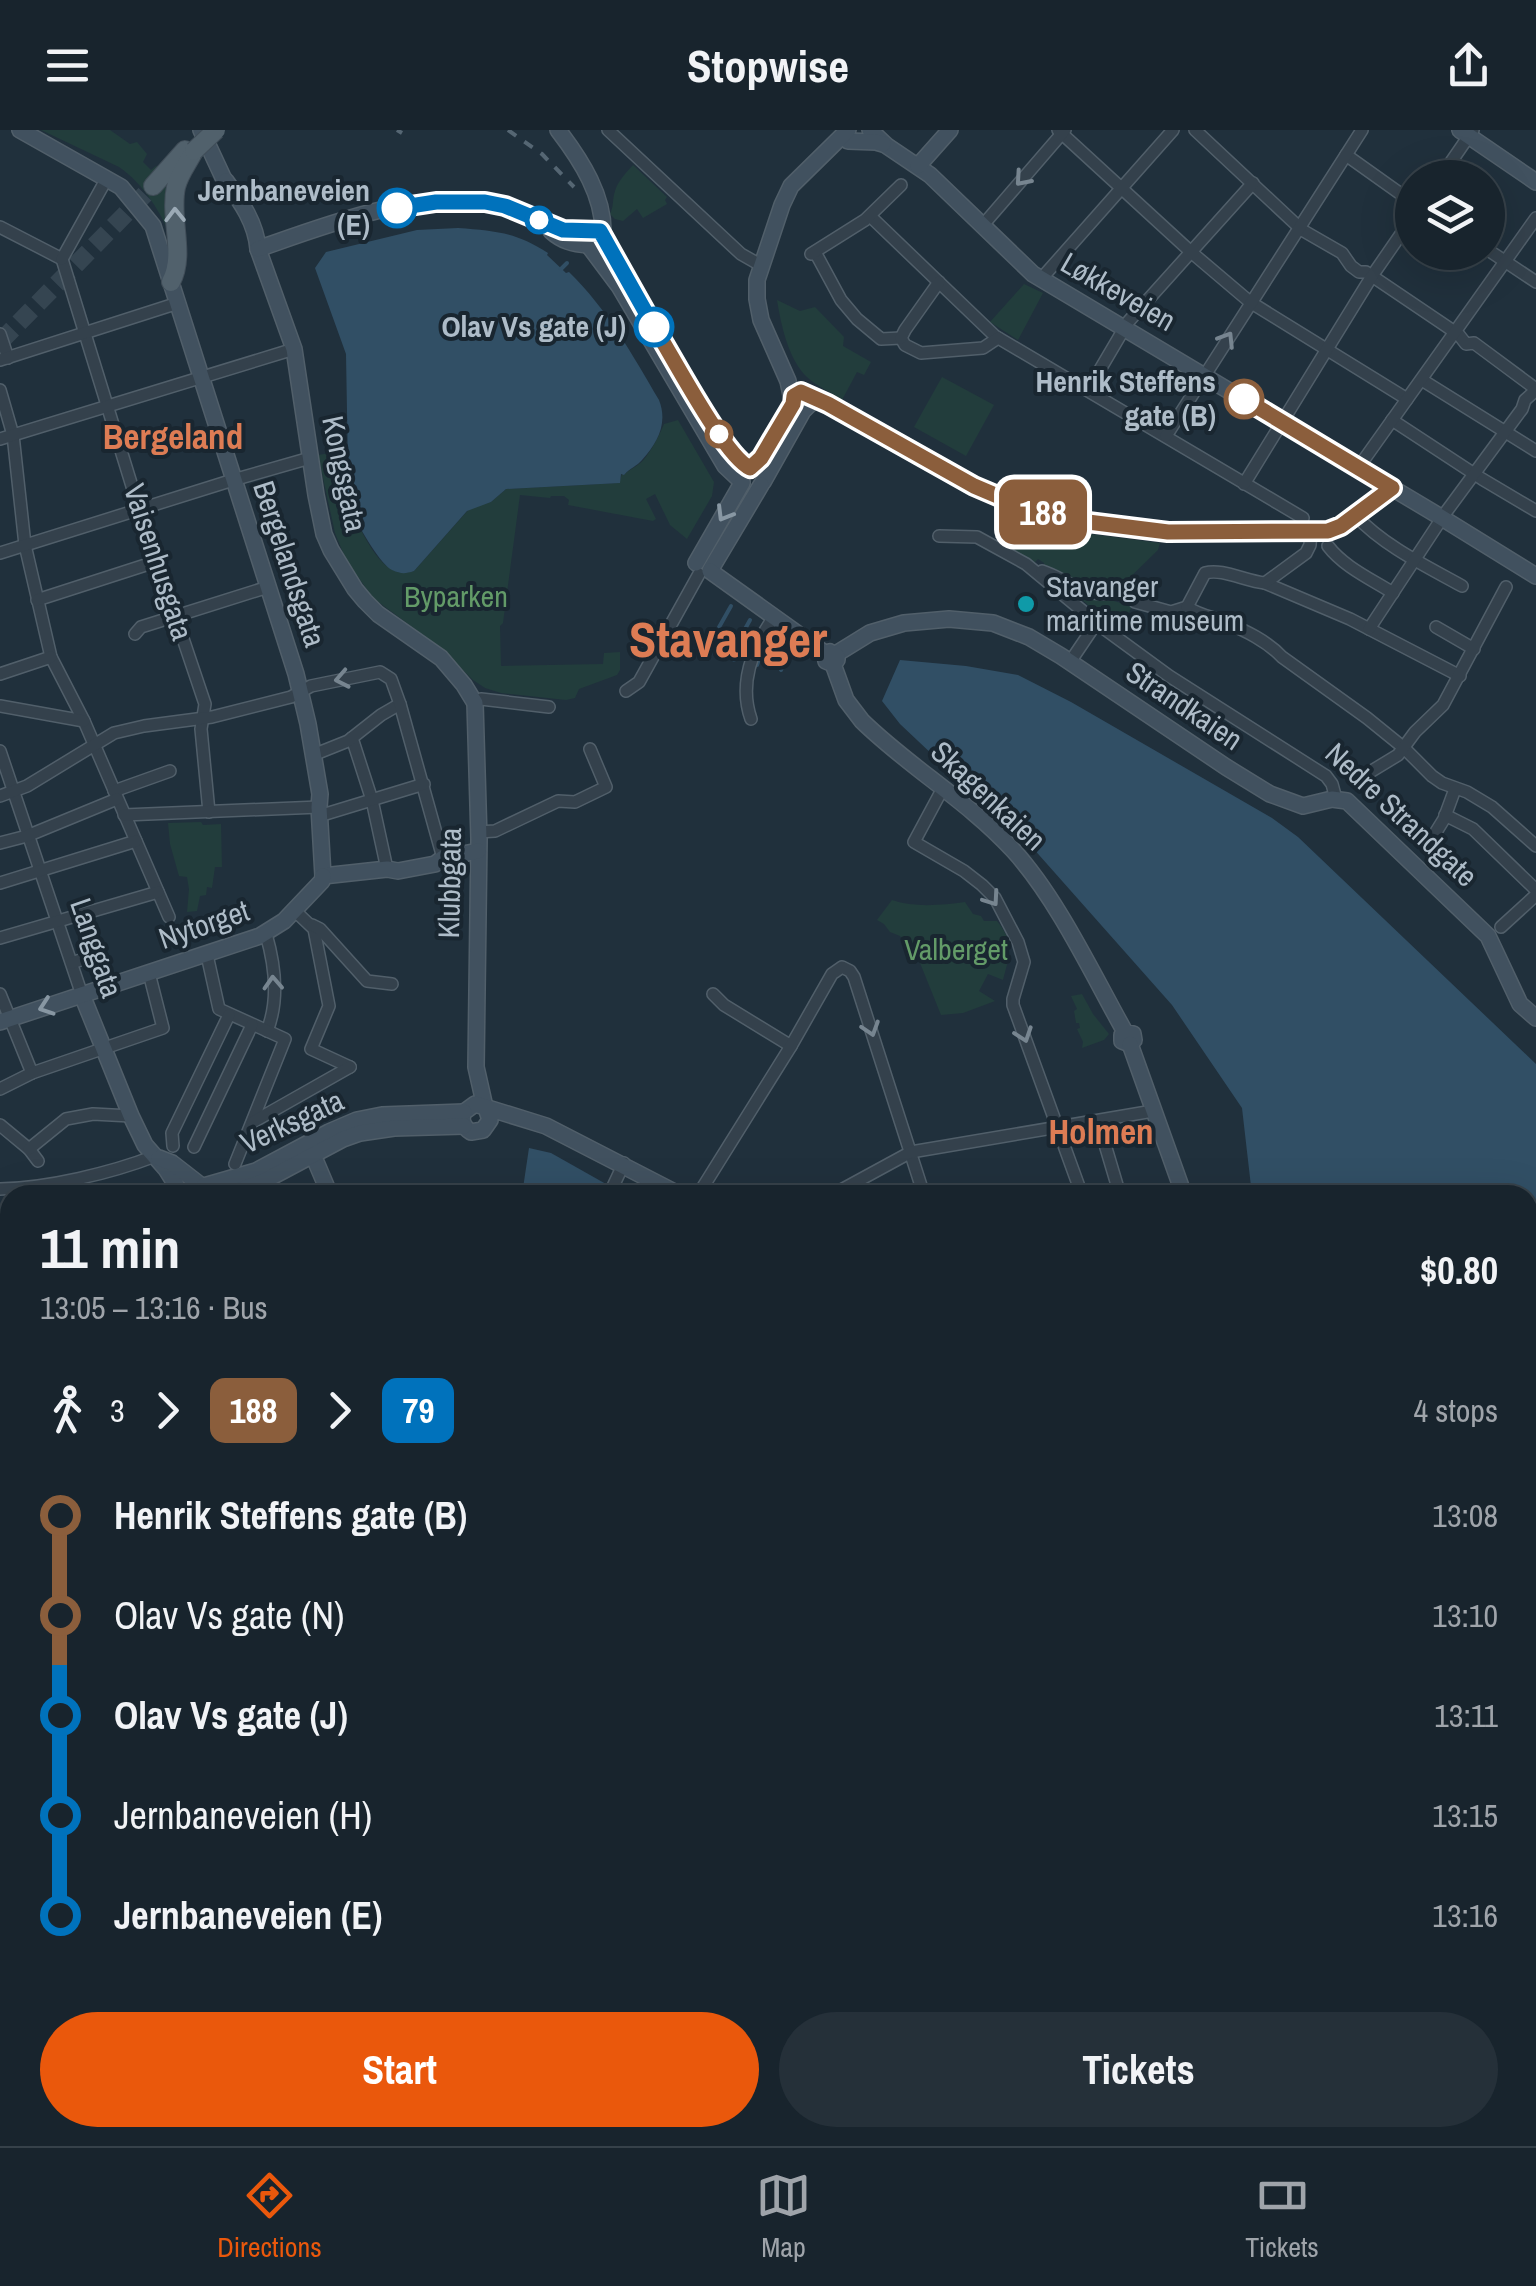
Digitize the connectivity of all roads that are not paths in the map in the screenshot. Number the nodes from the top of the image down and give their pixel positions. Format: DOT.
graph roads {
  1 [pos="20,130"];
  2 [pos="203,130"];
  3 [pos="216,130"];
  4 [pos="544,130"];
  5 [pos="558,130"];
  6 [pos="608,130"];
  7 [pos="870,130"];
  8 [pos="950,130"];
  9 [pos="1173,130"];
  10 [pos="1195,130"];
  11 [pos="1362,130"];
  12 [pos="1062,131"];
  13 [pos="1467,132"];
  14 [pos="851,134"];
  15 [pos="886,138"];
  16 [pos="191,149"];
  17 [pos="1346,155"];
  18 [pos="1451,160"];
  19 [pos="918,166"];
  20 [pos="107,178"];
  21 [pos="1536,182"];
  22 [pos="1254,183"];
  23 [pos="901,185"];
  24 [pos="153,186"];
  25 [pos="1122,187"];
  26 [pos="1395,190"];
  27 [pos="870,216"];
  28 [pos="1536,218"];
  29 [pos="983,225"];
  30 [pos="1300,226"];
  31 [pos="0,227"];
  32 [pos="594,238"];
  33 [pos="1395,243"];
  34 [pos="258,250"];
  35 [pos="1191,252"];
  36 [pos="62,258"];
  37 [pos="1506,262"];
  38 [pos="762,266"];
  39 [pos="1372,276"];
  40 [pos="1041,279"];
  41 [pos="171,282"];
  42 [pos="939,282"];
  43 [pos="1536,282"];
  44 [pos="1250,302"];
  45 [pos="178,303"];
  46 [pos="1124,327"];
  47 [pos="86,332"];
  48 [pos="1456,332"];
  49 [pos="0,334"];
  50 [pos="901,338"];
  51 [pos="998,338"];
  52 [pos="294,349"];
  53 [pos="1327,350"];
  54 [pos="4,359"];
  55 [pos="1204,375"];
  56 [pos="201,377"];
  57 [pos="1422,380"];
  58 [pos="1536,389"];
  59 [pos="0,390"];
  60 [pos="1088,390"];
  61 [pos="1407,399"];
  62 [pos="801,401"];
  63 [pos="108,406"];
  64 [pos="1392,420"];
  65 [pos="1282,422"];
  66 [pos="1506,432"];
  67 [pos="14,435"];
  68 [pos="1166,436"];
  69 [pos="0,439"];
  70 [pos="1536,451"];
  71 [pos="310,458"];
  72 [pos="1358,468"];
  73 [pos="1475,474"];
  74 [pos="746,475"];
  75 [pos="234,480"];
  76 [pos="762,484"];
  77 [pos="1244,484"];
  78 [pos="1392,488"];
  79 [pos="140,510"];
  80 [pos="1536,511"];
  81 [pos="1356,516"];
  82 [pos="1442,518"];
  83 [pos="1307,525"];
  84 [pos="939,536"];
  85 [pos="25,546"];
  86 [pos="1328,546"];
  87 [pos="0,553"];
  88 [pos="1415,559"];
  89 [pos="158,560"];
  90 [pos="1517,563"];
  91 [pos="1536,567"];
  92 [pos="704,569"];
  93 [pos="1038,572"];
  94 [pos="1536,576"];
  95 [pos="1264,582"];
  96 [pos="1462,586"];
  97 [pos="268,587"];
  98 [pos="1506,587"];
  99 [pos="1110,593"];
  100 [pos="1393,593"];
  101 [pos="37,600"];
  102 [pos="1135,602"];
  103 [pos="1187,607"];
  104 [pos="175,615"];
  105 [pos="774,617"];
  106 [pos="1097,622"];
  107 [pos="1436,628"];
  108 [pos="1370,629"];
  109 [pos="134,634"];
  110 [pos="1474,649"];
  111 [pos="51,656"];
  112 [pos="832,657"];
  113 [pos="1070,662"];
  114 [pos="0,674"];
  115 [pos="1460,676"];
  116 [pos="626,691"];
  117 [pos="300,692"];
  118 [pos="474,701"];
  119 [pos="400,704"];
  120 [pos="0,706"];
  121 [pos="549,708"];
  122 [pos="203,719"];
  123 [pos="751,719"];
  124 [pos="84,721"];
  125 [pos="352,738"];
  126 [pos="94,746"];
  127 [pos="1404,748"];
  128 [pos="590,749"];
  129 [pos="0,751"];
  130 [pos="313,755"];
  131 [pos="170,772"];
  132 [pos="1362,781"];
  133 [pos="424,784"];
  134 [pos="943,788"];
  135 [pos="1455,789"];
  136 [pos="6,794"];
  137 [pos="116,795"];
  138 [pos="1336,799"];
  139 [pos="372,800"];
  140 [pos="209,812"];
  141 [pos="319,812"];
  142 [pos="124,815"];
  143 [pos="1445,815"];
  144 [pos="478,832"];
  145 [pos="27,836"];
  146 [pos="136,841"];
  147 [pos="0,843"];
  148 [pos="1430,846"];
  149 [pos="1536,846"];
  150 [pos="478,851"];
  151 [pos="443,858"];
  152 [pos="387,869"];
  153 [pos="40,870"];
  154 [pos="323,876"];
  155 [pos="0,883"];
  156 [pos="158,892"];
  157 [pos="1536,893"];
  158 [pos="294,910"];
  159 [pos="169,917"];
  160 [pos="56,920"];
  161 [pos="312,925"];
  162 [pos="1501,927"];
  163 [pos="266,934"];
  164 [pos="0,938"];
  165 [pos="207,955"];
  166 [pos="86,958"];
  167 [pos="72,962"];
  168 [pos="149,973"];
  169 [pos="392,984"];
  170 [pos="0,994"];
  171 [pos="82,994"];
  172 [pos="713,994"];
  173 [pos="229,1015"];
  174 [pos="1536,1018"];
  175 [pos="5,1021"];
  176 [pos="252,1024"];
  177 [pos="267,1031"];
  178 [pos="791,1046"];
  179 [pos="104,1047"];
  180 [pos="476,1067"];
  181 [pos="32,1073"];
  182 [pos="0,1089"];
  183 [pos="485,1108"];
  184 [pos="1153,1111"];
  185 [pos="465,1115"];
  186 [pos="131,1116"];
  187 [pos="549,1121"];
  188 [pos="253,1122"];
  189 [pos="1098,1122"];
  190 [pos="0,1125"];
  191 [pos="487,1127"];
  192 [pos="1058,1128"];
  193 [pos="173,1146"];
  194 [pos="194,1147"];
  195 [pos="28,1149"];
  196 [pos="911,1152"];
  197 [pos="313,1155"];
  198 [pos="155,1156"];
  199 [pos="38,1161"];
  200 [pos="624,1163"];
  201 [pos="235,1164"];
  202 [pos="39,1185"];
  203 [pos="176,1185"];
  204 [pos="201,1185"];
  205 [pos="214,1185"];
  206 [pos="253,1185"];
  207 [pos="326,1185"];
  208 [pos="614,1185"];
  209 [pos="662,1185"];
  210 [pos="704,1185"];
  211 [pos="850,1185"];
  212 [pos="921,1185"];
  213 [pos="1078,1185"];
  214 [pos="1117,1185"];
  215 [pos="1180,1185"];
  1 -- 20 [label="street, Bergelandsgata"];
  2 -- 16 [label="main road"];
  2 -- 34 [label="street, Kongsgata"];
  3 -- 16 [label="main road, bridge"];
  4 -- 32 [label="street"];
  5 -- 32 [label="street"];
  6 -- 38 [label="street"];
  7 -- 15 [label="street, Løkkeveien"];
  8 -- 19 [label="street"];
  9 -- 25 [label="street"];
  10 -- 22 [label="street"];
  11 -- 17 [label="street"];
  12 -- 25 [label="street"];
  12 -- 29 [label="street, one-way"];
  13 -- 18 [label="street"];
  13 -- 21 [label="street"];
  14 -- 15 [label="street"];
  14 -- 38 [label="street"];
  15 -- 19 [label="street, Løkkeveien"];
  16 -- 24 [label="main road"];
  41 -- 16 [label="main road, one-way"];
  17 -- 26 [label="street"];
  17 -- 30 [label="street"];
  19 -- 29 [label="street, Løkkeveien"];
  20 -- 36 [label="street"];
  20 -- 41 [label="street, Bergelandsgata"];
  22 -- 30 [label="street"];
  22 -- 35 [label="street"];
  23 -- 27 [label="street"];
  25 -- 35 [label="street"];
  25 -- 40 [label="street"];
  27 -- 42 [label="street"];
  27 -- 50 [label="street"];
  28 -- 37 [label="street"];
  29 -- 40 [label="street, Løkkeveien"];
  30 -- 39 [label="street"];
  30 -- 44 [label="street"];
  31 -- 36 [label="street"];
  32 -- 34 [label="street"];
  32 -- 74 [label="street"];
  33 -- 39 [label="street"];
  34 -- 52 [label="street, Kongsgata"];
  35 -- 44 [label="street"];
  35 -- 46 [label="street"];
  36 -- 47 [label="street, Vaisenhusgata"];
  37 -- 43 [label="street"];
  37 -- 48 [label="street"];
  38 -- 62 [label="street"];
  39 -- 48 [label="street"];
  39 -- 53 [label="street"];
  40 -- 46 [label="street, Løkkeveien"];
  41 -- 45 [label="street, Bergelandsgata"];
  42 -- 50 [label="street"];
  42 -- 51 [label="street"];
  44 -- 53 [label="street"];
  55 -- 44 [label="street, one-way"];
  45 -- 47 [label="street"];
  45 -- 56 [label="street, Bergelandsgata"];
  46 -- 55 [label="street, Løkkeveien"];
  46 -- 60 [label="street"];
  47 -- 54 [label="street"];
  47 -- 63 [label="street, Vaisenhusgata"];
  48 -- 57 [label="street"];
  48 -- 58 [label="street"];
  49 -- 54 [label="street"];
  50 -- 51 [label="street"];
  51 -- 60 [label="street"];
  52 -- 56 [label="street"];
  52 -- 71 [label="street, Kongsgata"];
  53 -- 61 [label="street"];
  53 -- 65 [label="street"];
  55 -- 65 [label="street, Løkkeveien"];
  55 -- 68 [label="street"];
  56 -- 63 [label="street"];
  56 -- 75 [label="street, Bergelandsgata"];
  57 -- 61 [label="street"];
  57 -- 66 [label="street"];
  58 -- 66 [label="street"];
  59 -- 67 [label="street"];
  60 -- 68 [label="street"];
  61 -- 64 [label="street"];
  62 -- 74 [label="street"];
  62 -- 76 [label="street"];
  62 -- 83 [label="street"];
  63 -- 67 [label="street"];
  63 -- 79 [label="street, Vaisenhusgata"];
  64 -- 72 [label="street"];
  64 -- 73 [label="street"];
  65 -- 72 [label="street, Løkkeveien"];
  65 -- 77 [label="street"];
  66 -- 70 [label="street"];
  66 -- 73 [label="street"];
  67 -- 69 [label="street"];
  67 -- 85 [label="street"];
  68 -- 77 [label="street"];
  71 -- 75 [label="street"];
  71 -- 118 [label="street, Kongsgata"];
  72 -- 78 [label="street, Løkkeveien"];
  73 -- 80 [label="street"];
  73 -- 82 [label="street"];
  74 -- 76 [label="street"];
  74 -- 92 [label="street, one-way"];
  75 -- 79 [label="street"];
  75 -- 97 [label="street, Bergelandsgata"];
  76 -- 92 [label="street"];
  77 -- 83 [label="street"];
  78 -- 81 [label="street"];
  78 -- 82 [label="street, Løkkeveien"];
  79 -- 85 [label="street"];
  79 -- 89 [label="street, Vaisenhusgata"];
  81 -- 83 [label="street"];
  81 -- 88 [label="street"];
  82 -- 88 [label="street"];
  82 -- 90 [label="street, Løkkeveien"];
  83 -- 95 [label="street"];
  84 -- 93 [label="street, Nedre Strandgate"];
  85 -- 87 [label="street"];
  85 -- 101 [label="street"];
  86 -- 100 [label="street"];
  88 -- 96 [label="street"];
  88 -- 100 [label="street"];
  89 -- 101 [label="street"];
  89 -- 104 [label="street, Vaisenhusgata"];
  90 -- 91 [label="street, Løkkeveien"];
  90 -- 94 [label="street, Løkkeveien"];
  92 -- 105 [label="street"];
  92 -- 116 [label="street"];
  93 -- 99 [label="street"];
  93 -- 106 [label="street, Nedre Strandgate"];
  95 -- 103 [label="street"];
  95 -- 108 [label="street"];
  97 -- 104 [label="street"];
  97 -- 117 [label="street, Bergelandsgata"];
  98 -- 110 [label="street"];
  100 -- 108 [label="street"];
  101 -- 111 [label="street"];
  102 -- 103 [label="street"];
  103 -- 127 [label="street"];
  104 -- 109 [label="street"];
  104 -- 122 [label="street, Vaisenhusgata"];
  105 -- 112 [label="street"];
  105 -- 123 [label="street"];
  106 -- 113 [label="street"];
  106 -- 138 [label="street, Nedre Strandgate"];
  107 -- 110 [label="street"];
  108 -- 115 [label="street"];
  110 -- 115 [label="street"];
  111 -- 114 [label="street"];
  111 -- 124 [label="street"];
  112 -- 113 [label="street, Strandkaien"];
  112 -- 134 [label="street, Skagenkaien"];
  113 -- 138 [label="street, Strandkaien"];
  115 -- 127 [label="street"];
  119 -- 117 [label="street, one-way"];
  117 -- 122 [label="street"];
  117 -- 130 [label="street, Bergelandsgata"];
  118 -- 121 [label="street"];
  118 -- 144 [label="street, Klubbgata"];
  119 -- 125 [label="street"];
  119 -- 133 [label="street"];
  120 -- 124 [label="street"];
  122 -- 126 [label="street"];
  122 -- 140 [label="street, Vaisenhusgata"];
  124 -- 126 [label="street"];
  125 -- 130 [label="street"];
  125 -- 139 [label="street"];
  126 -- 136 [label="street"];
  126 -- 137 [label="street"];
  127 -- 132 [label="street"];
  127 -- 135 [label="street"];
  128 -- 144 [label="street"];
  129 -- 136 [label="street, Langgata"];
  130 -- 141 [label="street, Bergelandsgata"];
  131 -- 137 [label="street"];
  133 -- 139 [label="street"];
  133 -- 151 [label="street"];
  134 -- 184 [label="street, Skagenkaien"];
  134 -- 192 [label="street, one-way"];
  135 -- 143 [label="street"];
  135 -- 149 [label="street"];
  136 -- 145 [label="street, Langgata"];
  137 -- 142 [label="street"];
  137 -- 145 [label="street"];
  138 -- 174 [label="street, Nedre Strandgate"];
  139 -- 141 [label="street"];
  139 -- 152 [label="street"];
  140 -- 141 [label="street"];
  140 -- 142 [label="street"];
  141 -- 154 [label="street, Bergelandsgata"];
  142 -- 146 [label="street"];
  143 -- 148 [label="street"];
  143 -- 157 [label="street"];
  144 -- 150 [label="street, Klubbgata"];
  145 -- 147 [label="street"];
  145 -- 153 [label="street, Langgata"];
  146 -- 153 [label="street"];
  146 -- 156 [label="street"];
  150 -- 151 [label="street"];
  150 -- 180 [label="street, Klubbgata"];
  151 -- 152 [label="street"];
  152 -- 154 [label="street"];
  153 -- 155 [label="street"];
  153 -- 160 [label="street, Langgata"];
  154 -- 158 [label="street, Nytorget"];
  156 -- 159 [label="street"];
  156 -- 160 [label="street"];
  157 -- 162 [label="street"];
  158 -- 161 [label="street"];
  158 -- 163 [label="street, Nytorget"];
  160 -- 164 [label="street"];
  160 -- 167 [label="street, Langgata"];
  161 -- 169 [label="street"];
  161 -- 188 [label="street"];
  163 -- 165 [label="street, Nytorget"];
  177 -- 163 [label="street, one-way"];
  165 -- 168 [label="street, Nytorget"];
  165 -- 173 [label="street"];
  166 -- 167 [label="street"];
  167 -- 171 [label="street, Langgata"];
  168 -- 171 [label="street, Nytorget"];
  168 -- 179 [label="street"];
  170 -- 175 [label="street"];
  171 -- 175 [label="street, Nytorget, one-way"];
  171 -- 179 [label="street, Langgata"];
  172 -- 178 [label="street"];
  173 -- 176 [label="street"];
  173 -- 193 [label="street"];
  175 -- 181 [label="street"];
  176 -- 177 [label="street"];
  176 -- 194 [label="street"];
  177 -- 188 [label="street"];
  178 -- 196 [label="street, one-way"];
  178 -- 210 [label="street"];
  179 -- 181 [label="street"];
  179 -- 186 [label="street, Langgata"];
  180 -- 183 [label="street, Klubbgata"];
  180 -- 185 [label="street, Klubbgata"];
  181 -- 182 [label="street"];
  183 -- 185 [label="street"];
  183 -- 187 [label="street"];
  183 -- 191 [label="street"];
  184 -- 189 [label="street"];
  184 -- 215 [label="street, Skagenkaien"];
  185 -- 191 [label="street"];
  185 -- 197 [label="street, Verksgata"];
  185 -- 205 [label="street, Verksgata"];
  186 -- 195 [label="street"];
  186 -- 198 [label="street, Langgata"];
  187 -- 191 [label="street"];
  187 -- 200 [label="street"];
  188 -- 201 [label="street"];
  189 -- 192 [label="street"];
  189 -- 214 [label="street"];
  190 -- 195 [label="street"];
  192 -- 196 [label="street"];
  192 -- 213 [label="street"];
  195 -- 199 [label="street"];
  196 -- 211 [label="street"];
  196 -- 212 [label="street"];
  197 -- 206 [label="street, Verksgata"];
  197 -- 207 [label="street, Verksgata"];
  198 -- 202 [label="street"];
  198 -- 203 [label="street, Langgata"];
  198 -- 204 [label="street, Langgata"];
  200 -- 208 [label="street"];
  200 -- 209 [label="street"];
}
